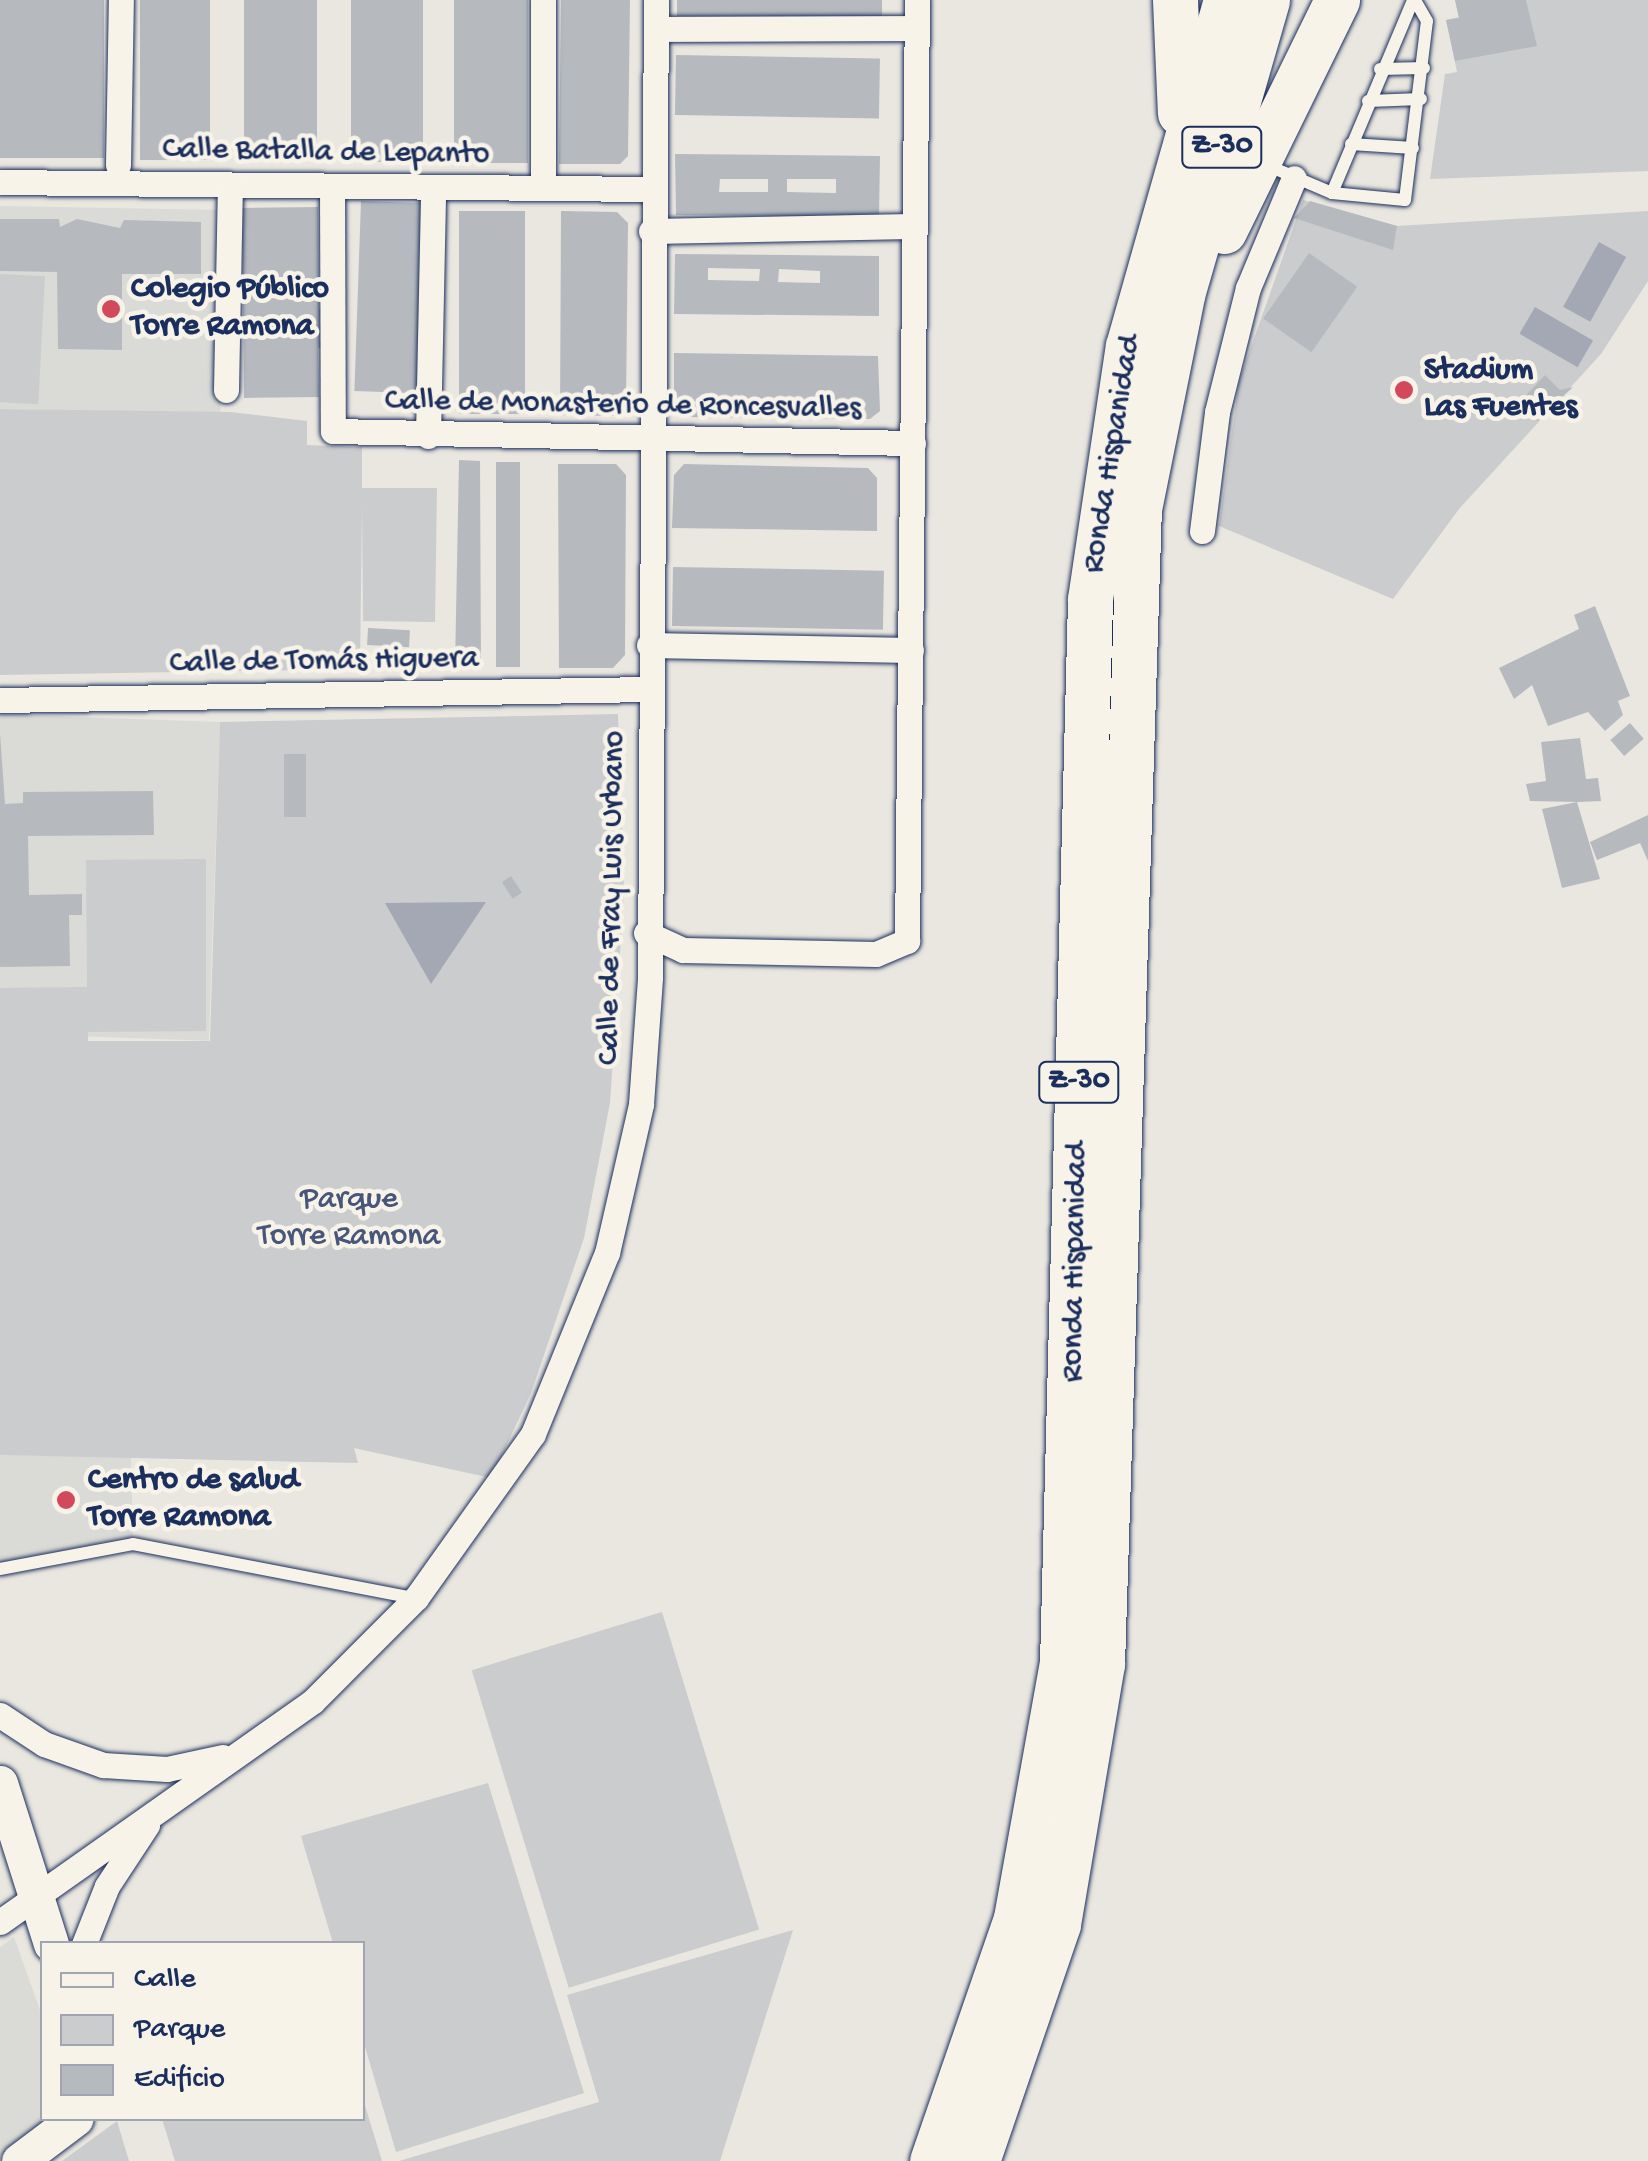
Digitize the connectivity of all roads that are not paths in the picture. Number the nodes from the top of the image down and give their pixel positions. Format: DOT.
graph roads {
  1 [pos="121,0"];
  2 [pos="544,0"];
  3 [pos="656,0"];
  4 [pos="917,0"];
  5 [pos="1175,0"];
  6 [pos="1226,0"];
  7 [pos="1267,0"];
  8 [pos="1337,0"];
  9 [pos="1414,0"];
  10 [pos="916,28"];
  11 [pos="664,29"];
  12 [pos="1424,68"];
  13 [pos="1380,69"];
  14 [pos="1421,99"];
  15 [pos="1368,101"];
  16 [pos="1182,138"];
  17 [pos="1351,144"];
  18 [pos="1413,148"];
  19 [pos="1253,159"];
  20 [pos="118,165"];
  21 [pos="1294,178"];
  22 [pos="0,182"];
  23 [pos="230,184"];
  24 [pos="332,187"];
  25 [pos="432,187"];
  26 [pos="544,188"];
  27 [pos="652,189"];
  28 [pos="1332,192"];
  29 [pos="900,227"];
  30 [pos="661,230"];
  31 [pos="1182,295"];
  32 [pos="226,390"];
  33 [pos="428,436"];
  34 [pos="652,442"];
  35 [pos="913,442"];
  36 [pos="1202,531"];
  37 [pos="659,646"];
  38 [pos="901,650"];
  39 [pos="649,689"];
  40 [pos="0,700"];
  41 [pos="646,933"];
  42 [pos="684,950"];
  43 [pos="650,977"];
  44 [pos="0,1569"];
  45 [pos="416,1598"];
  46 [pos="0,1715"];
  47 [pos="256,1743"];
  48 [pos="0,1783"];
  49 [pos="159,1810"];
  50 [pos="37,1896"];
  51 [pos="0,1922"];
  52 [pos="50,1941"];
  53 [pos="85,1941"];
  54 [pos="72,2121"];
  55 [pos="19,2161"];
  56 [pos="932,2161"];
  57 [pos="977,2161"];
  1 -- 20 [label="street"];
  2 -- 26 [label="street"];
  3 -- 11 [label="street, Calle de Fray Luis Urbano"];
  4 -- 10 [label="street"];
  5 -- 16 [label="highway"];
  6 -- 16 [label="highway, Ronda Hispanidad / Z-30"];
  7 -- 31 [label="highway, Ronda Hispanidad / Z-30"];
  8 -- 19 [label="highway"];
  9 -- 12 [label="lane"];
  9 -- 13 [label="lane"];
  10 -- 11 [label="street"];
  10 -- 29 [label="street"];
  11 -- 27 [label="street, Calle de Fray Luis Urbano"];
  12 -- 13 [label="lane"];
  12 -- 14 [label="lane"];
  13 -- 15 [label="lane"];
  14 -- 15 [label="lane"];
  14 -- 18 [label="lane"];
  15 -- 17 [label="lane"];
  16 -- 56 [label="highway, Ronda Hispanidad / Z-30"];
  17 -- 18 [label="lane"];
  17 -- 28 [label="lane"];
  18 -- 28 [label="lane"];
  19 -- 21 [label="lane"];
  19 -- 31 [label="highway"];
  21 -- 28 [label="lane"];
  21 -- 36 [label="street"];
  22 -- 23 [label="street, Calle Batalla de Lepanto"];
  23 -- 24 [label="street, Calle Batalla de Lepanto"];
  23 -- 32 [label="street"];
  24 -- 25 [label="street, Calle Batalla de Lepanto"];
  24 -- 33 [label="street, Calle de Monasterio de Roncesvalles"];
  25 -- 26 [label="street, Calle Batalla de Lepanto"];
  25 -- 33 [label="street"];
  26 -- 27 [label="street, Calle Batalla de Lepanto"];
  27 -- 30 [label="street, Calle de Fray Luis Urbano"];
  29 -- 30 [label="street"];
  29 -- 35 [label="street"];
  30 -- 34 [label="street, Calle de Fray Luis Urbano"];
  31 -- 57 [label="highway, Ronda Hispanidad / Z-30"];
  33 -- 34 [label="street, Calle de Monasterio de Roncesvalles"];
  34 -- 35 [label="street, Calle de Monasterio de Roncesvalles"];
  34 -- 37 [label="street, Calle de Fray Luis Urbano"];
  35 -- 38 [label="street"];
  37 -- 38 [label="street"];
  37 -- 39 [label="street, Calle de Fray Luis Urbano"];
  38 -- 42 [label="street"];
  39 -- 40 [label="street, Calle de Tomás Higuera"];
  39 -- 41 [label="street, Calle de Fray Luis Urbano"];
  41 -- 42 [label="street"];
  41 -- 43 [label="street, Calle de Fray Luis Urbano"];
  42 -- 43 [label="street"];
  43 -- 45 [label="street, Calle de Fray Luis Urbano"];
  44 -- 45 [label="lane"];
  45 -- 47 [label="street, Calle de Fray Luis Urbano"];
  46 -- 47 [label="street, Calle de Fray Luis Urbano"];
  47 -- 49 [label="street, Calle de Fray Luis Urbano"];
  48 -- 50 [label="street"];
  49 -- 50 [label="street, Calle de Fray Luis Urbano"];
  49 -- 53 [label="street"];
  50 -- 51 [label="street, Calle de Fray Luis Urbano"];
  50 -- 52 [label="street"];
  54 -- 55 [label="street"];
}
